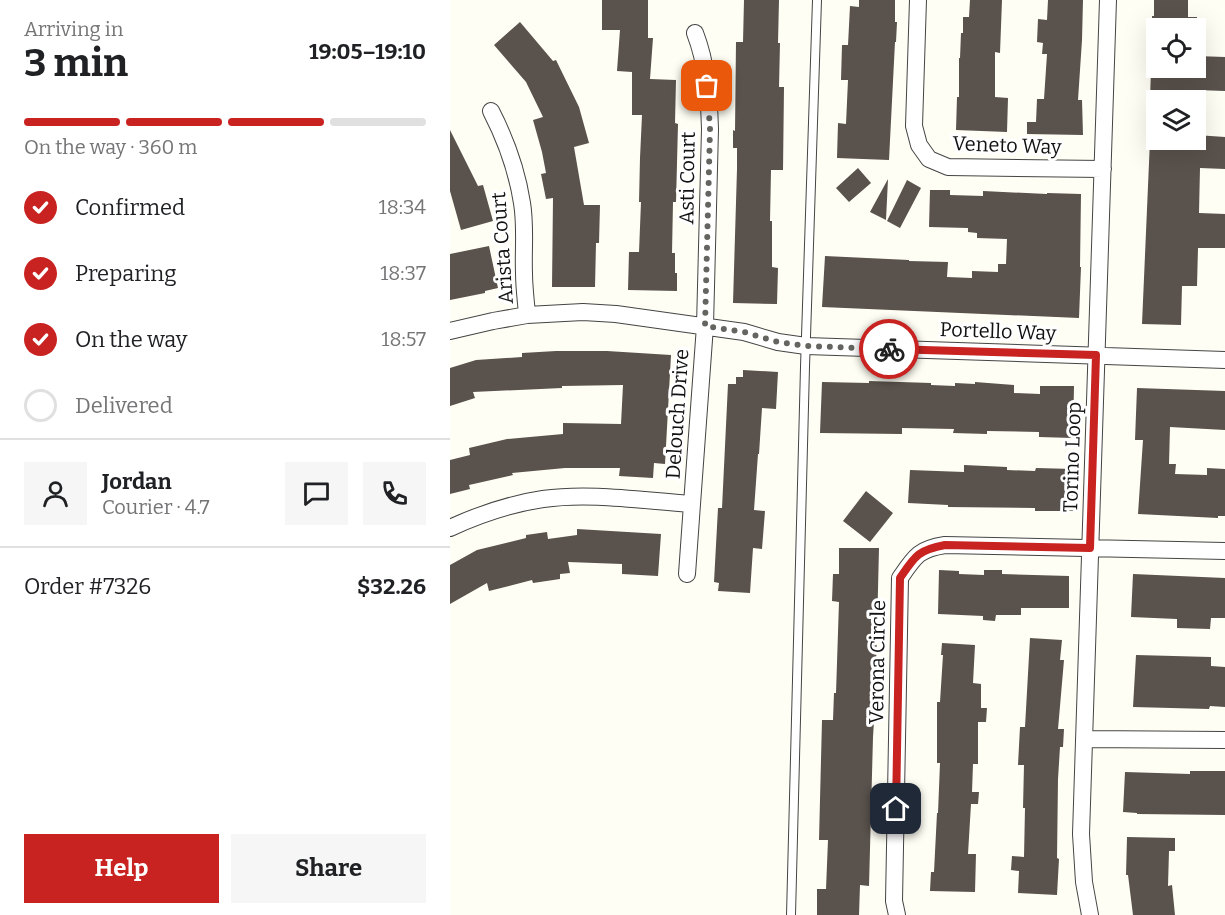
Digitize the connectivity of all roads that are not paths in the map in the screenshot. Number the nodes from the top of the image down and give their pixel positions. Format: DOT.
graph roads {
  1 [pos="817,0"];
  2 [pos="918,0"];
  3 [pos="1108,0"];
  4 [pos="695,33"];
  5 [pos="491,111"];
  6 [pos="1103,169"];
  7 [pos="527,315"];
  8 [pos="705,326"];
  9 [pos="450,331"];
  10 [pos="806,346"];
  11 [pos="1096,355"];
  12 [pos="1225,360"];
  13 [pos="692,504"];
  14 [pos="450,528"];
  15 [pos="1090,548"];
  16 [pos="1225,551"];
  17 [pos="687,574"];
  18 [pos="1084,739"];
  19 [pos="1225,740"];
  20 [pos="791,915"];
  21 [pos="897,915"];
  22 [pos="1090,915"];
  1 -- 10 [label="lane"];
  2 -- 6 [label="street, Veneto Way"];
  3 -- 6 [label="street, Torino Loop"];
  4 -- 8 [label="street, Asti Court"];
  5 -- 7 [label="street, Arista Court"];
  6 -- 11 [label="street, Torino Loop"];
  7 -- 8 [label="street, Portello Way"];
  7 -- 9 [label="street, Portello Way"];
  8 -- 10 [label="street, Portello Way"];
  8 -- 13 [label="street, Delouch Drive"];
  10 -- 11 [label="street, Portello Way"];
  10 -- 20 [label="lane"];
  11 -- 12 [label="street, Portello Way"];
  11 -- 15 [label="street, Torino Loop"];
  13 -- 14 [label="street, Delouch Drive"];
  13 -- 17 [label="street, Delouch Drive"];
  15 -- 16 [label="street, Verona Circle"];
  15 -- 18 [label="street, Torino Loop"];
  15 -- 21 [label="street, Verona Circle"];
  18 -- 19 [label="street"];
  18 -- 22 [label="street, Torino Loop"];
}
